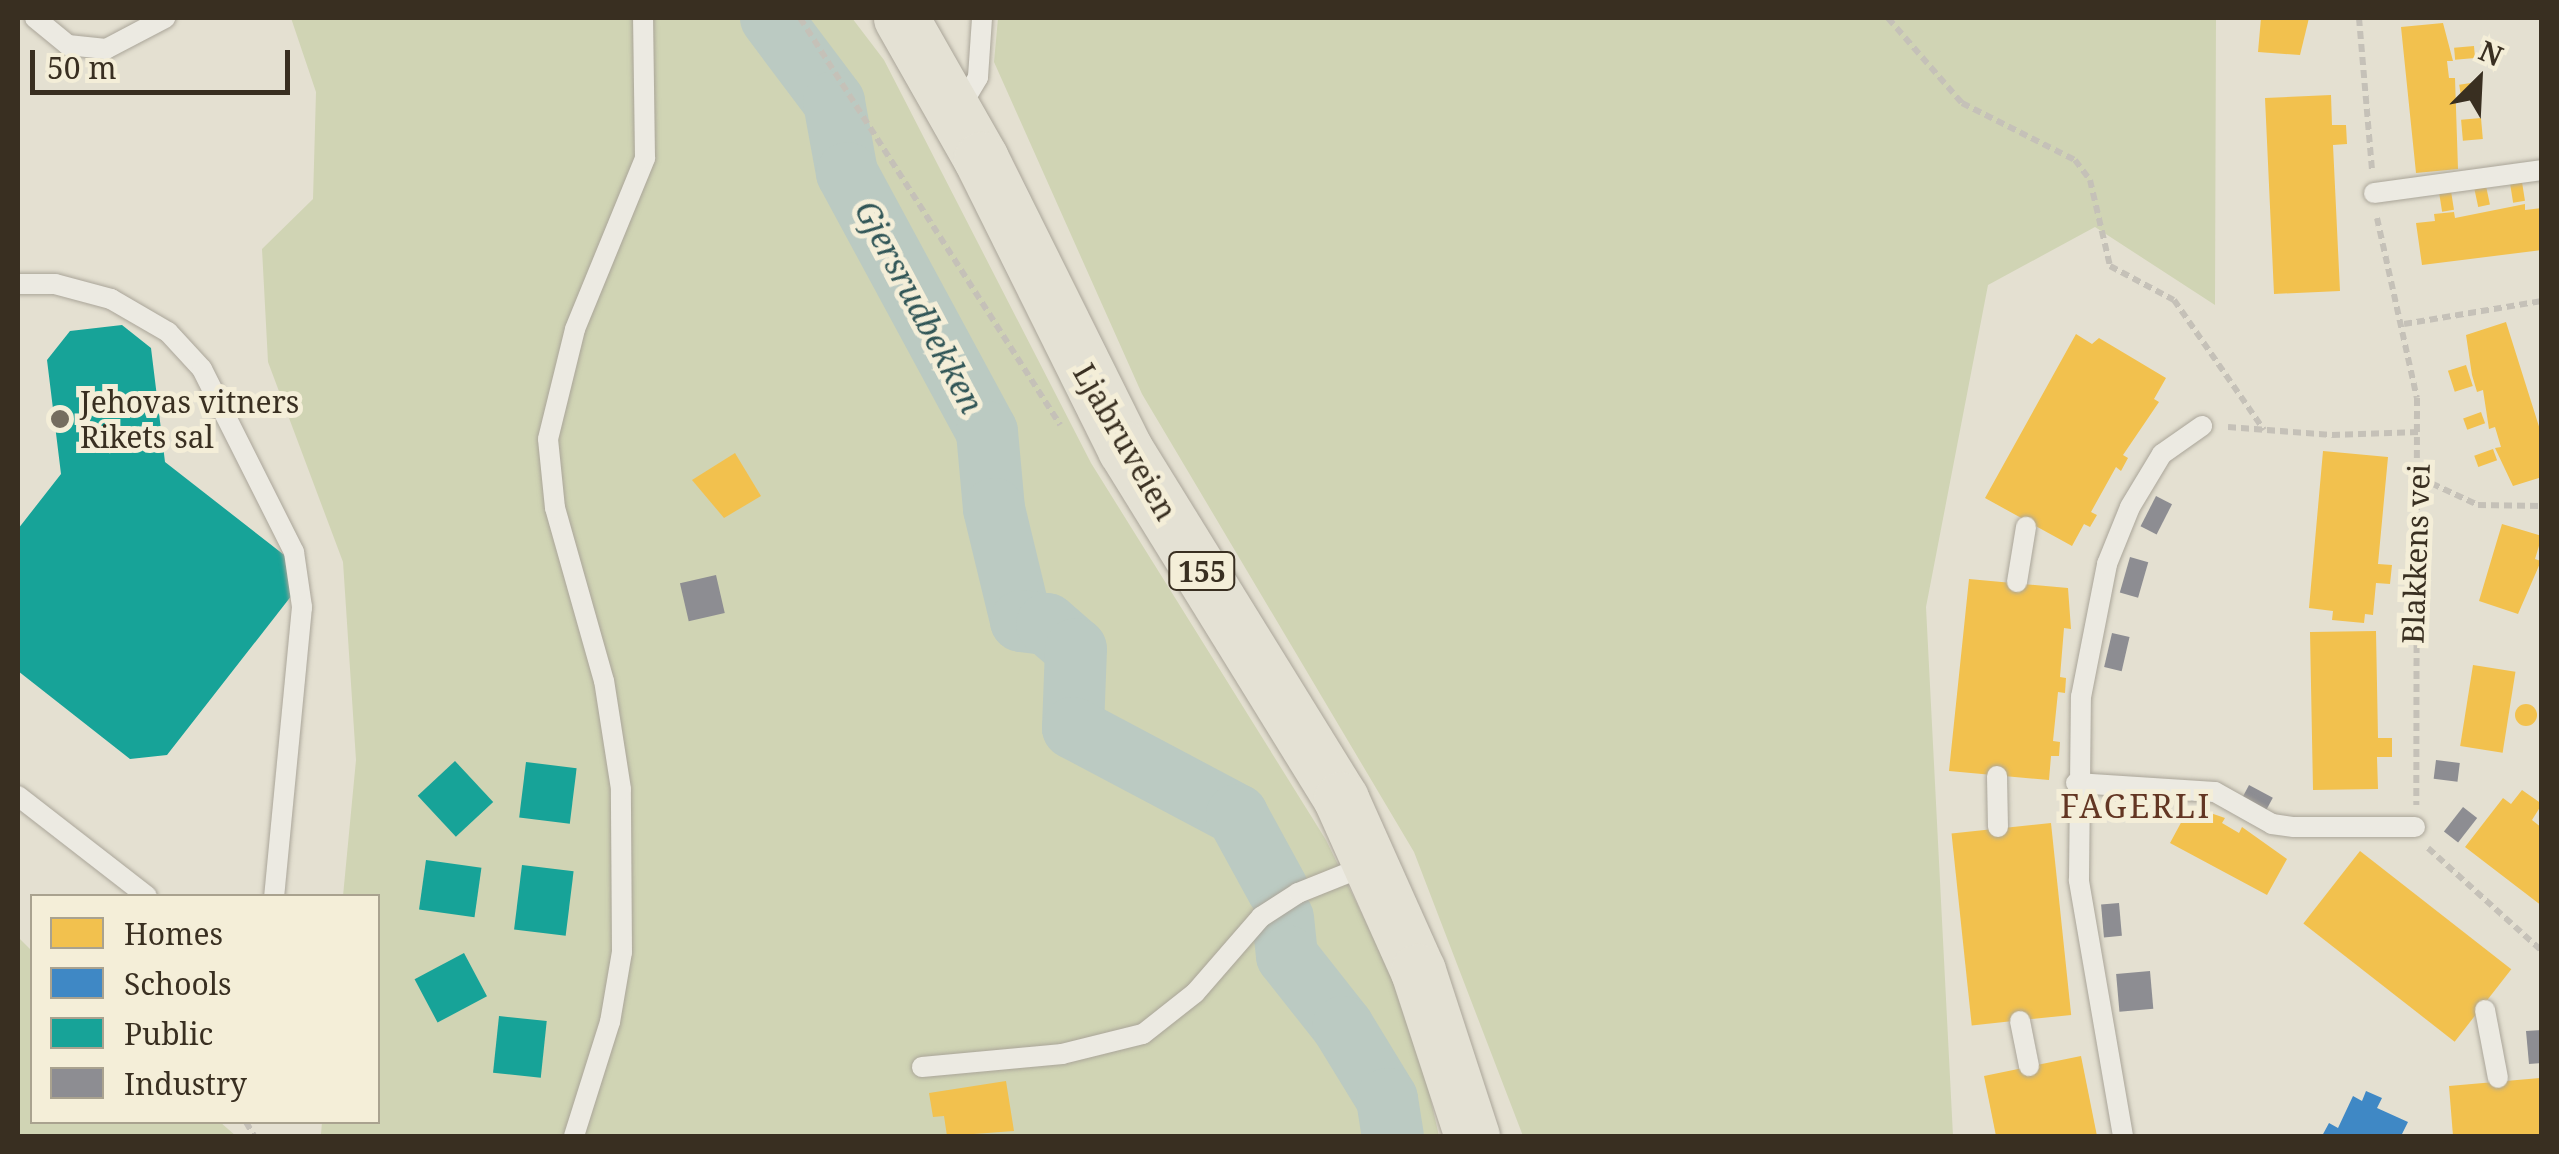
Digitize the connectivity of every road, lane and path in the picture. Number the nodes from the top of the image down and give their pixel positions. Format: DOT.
graph roads {
  1 [pos="35,18"];
  2 [pos="165,18"];
  3 [pos="643,18"];
  4 [pos="902,18"];
  5 [pos="982,18"];
  6 [pos="1888,18"];
  7 [pos="2359,18"];
  8 [pos="957,112"];
  9 [pos="2542,170"];
  10 [pos="2374,194"];
  11 [pos="18,284"];
  12 [pos="2542,301"];
  13 [pos="2404,324"];
  14 [pos="2202,426"];
  15 [pos="2264,430"];
  16 [pos="2419,432"];
  17 [pos="2420,478"];
  18 [pos="2542,506"];
  19 [pos="2026,527"];
  20 [pos="2017,582"];
  21 [pos="1997,776"];
  22 [pos="2076,783"];
  23 [pos="18,796"];
  24 [pos="1998,827"];
  25 [pos="2415,827"];
  26 [pos="1372,863"];
  27 [pos="144,894"];
  28 [pos="274,894"];
  29 [pos="2542,951"];
  30 [pos="2485,1010"];
  31 [pos="2020,1022"];
  32 [pos="2030,1066"];
  33 [pos="922,1068"];
  34 [pos="2498,1078"];
  35 [pos="574,1136"];
  36 [pos="1472,1136"];
  37 [pos="2124,1136"];
  1 -- 2 [label="lane"];
  3 -- 35 [label="lane"];
  4 -- 8 [label="main road, Ljabruveien / 155"];
  5 -- 8 [label="lane"];
  6 -- 15 [label="path"];
  7 -- 10 [label="path, Blakkens vei"];
  8 -- 26 [label="main road, Ljabruveien / 155"];
  9 -- 10 [label="lane"];
  10 -- 13 [label="path, Blakkens vei"];
  11 -- 28 [label="lane"];
  12 -- 13 [label="path"];
  13 -- 16 [label="path, Blakkens vei"];
  14 -- 15 [label="path"];
  14 -- 22 [label="lane"];
  15 -- 16 [label="path"];
  16 -- 17 [label="path, Blakkens vei"];
  17 -- 18 [label="path"];
  17 -- 25 [label="path, Blakkens vei"];
  19 -- 20 [label="lane"];
  21 -- 24 [label="lane"];
  22 -- 25 [label="lane"];
  22 -- 37 [label="lane"];
  23 -- 27 [label="lane"];
  25 -- 29 [label="path"];
  26 -- 33 [label="lane"];
  26 -- 36 [label="main road, Ljabruveien / 155"];
  30 -- 34 [label="lane"];
  31 -- 32 [label="lane"];
}
